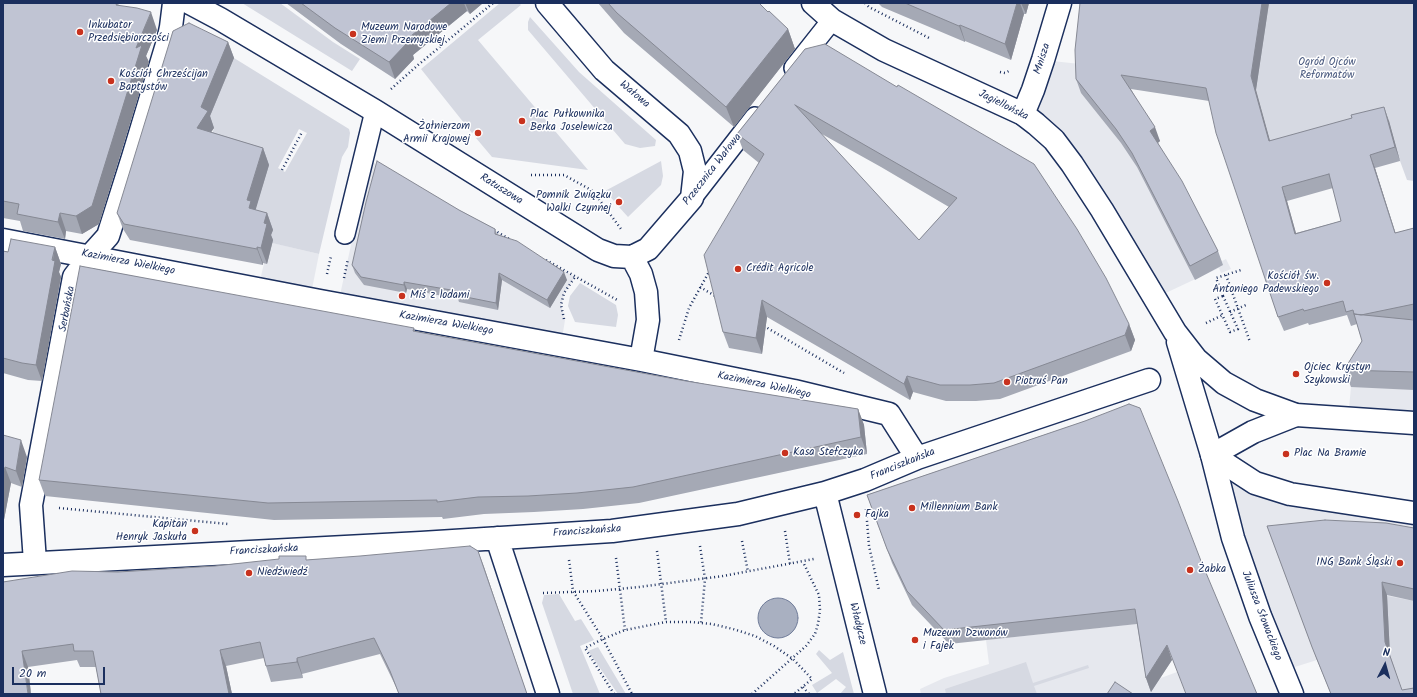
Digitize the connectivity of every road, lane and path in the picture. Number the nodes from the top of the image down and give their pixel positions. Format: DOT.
graph roads {
  1 [pos="174,3"];
  2 [pos="190,3"];
  3 [pos="493,3"];
  4 [pos="547,3"];
  5 [pos="813,3"];
  6 [pos="865,3"];
  7 [pos="1060,3"];
  8 [pos="832,20"];
  9 [pos="937,42"];
  10 [pos="1016,67"];
  11 [pos="998,72"];
  12 [pos="782,83"];
  13 [pos="767,101"];
  14 [pos="375,111"];
  15 [pos="1023,114"];
  16 [pos="302,132"];
  17 [pos="282,170"];
  18 [pos="692,198"];
  19 [pos="493,230"];
  20 [pos="345,234"];
  21 [pos="3,240"];
  22 [pos="514,241"];
  23 [pos="90,256"];
  24 [pos="541,257"];
  25 [pos="632,257"];
  26 [pos="713,265"];
  27 [pos="1241,270"];
  28 [pos="1226,275"];
  29 [pos="575,277"];
  30 [pos="700,287"];
  31 [pos="1223,296"];
  32 [pos="720,300"];
  33 [pos="622,304"];
  34 [pos="1246,306"];
  35 [pos="1239,308"];
  36 [pos="1230,312"];
  37 [pos="1223,316"];
  38 [pos="565,320"];
  39 [pos="1206,323"];
  40 [pos="761,324"];
  41 [pos="1175,332"];
  42 [pos="1250,342"];
  43 [pos="641,360"];
  44 [pos="673,367"];
  45 [pos="850,377"];
  46 [pos="1149,380"];
  47 [pos="1296,415"];
  48 [pos="1414,423"];
  49 [pos="1212,455"];
  50 [pos="917,458"];
  51 [pos="825,493"];
  52 [pos="31,505"];
  53 [pos="1414,513"];
  54 [pos="697,520"];
  55 [pos="230,524"];
  56 [pos="653,526"];
  57 [pos="612,531"];
  58 [pos="566,534"];
  59 [pos="497,538"];
  60 [pos="835,555"];
  61 [pos="35,562"];
  62 [pos="803,562"];
  63 [pos="3,565"];
  64 [pos="705,579"];
  65 [pos="661,585"];
  66 [pos="620,589"];
  67 [pos="573,591"];
  68 [pos="541,593"];
  69 [pos="666,622"];
  70 [pos="701,623"];
  71 [pos="625,630"];
  72 [pos="603,639"];
  73 [pos="793,659"];
  74 [pos="803,687"];
  75 [pos="548,694"];
  76 [pos="614,694"];
  77 [pos="632,694"];
  78 [pos="752,694"];
  79 [pos="794,694"];
  80 [pos="809,694"];
  81 [pos="875,694"];
  82 [pos="1292,694"];
  1 -- 23 [label="street, Serbańska"];
  2 -- 14 [label="street, Ratuszowa"];
  3 -- 14 [label="path"];
  4 -- 18 [label="street, Wałowa"];
  5 -- 8 [label="street, Jagiellońska"];
  6 -- 9 [label="path"];
  7 -- 15 [label="street, Mnisza"];
  8 -- 12 [label="lane"];
  8 -- 15 [label="street, Jagiellońska"];
  10 -- 11 [label="path"];
  13 -- 18 [label="lane, Przecznica Wałowa"];
  14 -- 20 [label="lane"];
  14 -- 25 [label="street, Ratuszowa"];
  15 -- 41 [label="street, Jagiellońska"];
  16 -- 17 [label="path"];
  18 -- 25 [label="street, Przecznica Wałowa"];
  19 -- 22 [label="path"];
  21 -- 23 [label="street, Kazimierza Wielkiego"];
  23 -- 43 [label="street, Kazimierza Wielkiego"];
  23 -- 52 [label="street, Serbańska"];
  24 -- 29 [label="path"];
  25 -- 43 [label="street"];
  26 -- 30 [label="path"];
  27 -- 28 [label="path"];
  28 -- 31 [label="path"];
  28 -- 35 [label="path"];
  29 -- 33 [label="path"];
  29 -- 38 [label="path"];
  30 -- 32 [label="path"];
  30 -- 44 [label="path"];
  31 -- 36 [label="path"];
  31 -- 37 [label="path"];
  34 -- 35 [label="path"];
  35 -- 36 [label="path"];
  35 -- 42 [label="path"];
  36 -- 37 [label="path"];
  37 -- 39 [label="path"];
  40 -- 45 [label="path"];
  41 -- 47 [label="street"];
  41 -- 49 [label="street"];
  43 -- 44 [label="street, Kazimierza Wielkiego"];
  44 -- 50 [label="street, Kazimierza Wielkiego"];
  46 -- 50 [label="street, Franciszkańska"];
  47 -- 48 [label="street"];
  47 -- 49 [label="street"];
  49 -- 53 [label="street"];
  49 -- 82 [label="street, Juliusza Słowackiego"];
  50 -- 51 [label="street, Franciszkańska"];
  51 -- 54 [label="street, Franciszkańska"];
  51 -- 60 [label="street, Władycze"];
  52 -- 55 [label="path"];
  52 -- 61 [label="street, Serbańska"];
  54 -- 56 [label="street, Franciszkańska"];
  54 -- 64 [label="path"];
  56 -- 57 [label="street, Franciszkańska"];
  56 -- 65 [label="path"];
  57 -- 58 [label="street, Franciszkańska"];
  57 -- 66 [label="path"];
  58 -- 59 [label="street, Franciszkańska"];
  58 -- 67 [label="path"];
  59 -- 61 [label="street, Franciszkańska"];
  59 -- 75 [label="street"];
  60 -- 62 [label="path"];
  60 -- 81 [label="street, Władycze"];
  61 -- 63 [label="street, Franciszkańska"];
  62 -- 64 [label="path"];
  62 -- 73 [label="path"];
  64 -- 65 [label="path"];
  64 -- 70 [label="path"];
  65 -- 66 [label="path"];
  65 -- 69 [label="path"];
  66 -- 67 [label="path"];
  66 -- 71 [label="path"];
  67 -- 68 [label="path"];
  67 -- 72 [label="path"];
  69 -- 70 [label="path"];
  69 -- 71 [label="path"];
  70 -- 73 [label="path"];
  71 -- 72 [label="path"];
  72 -- 76 [label="path"];
  72 -- 77 [label="path"];
  73 -- 74 [label="path"];
  73 -- 78 [label="path"];
  74 -- 79 [label="path"];
  74 -- 80 [label="path"];
}
